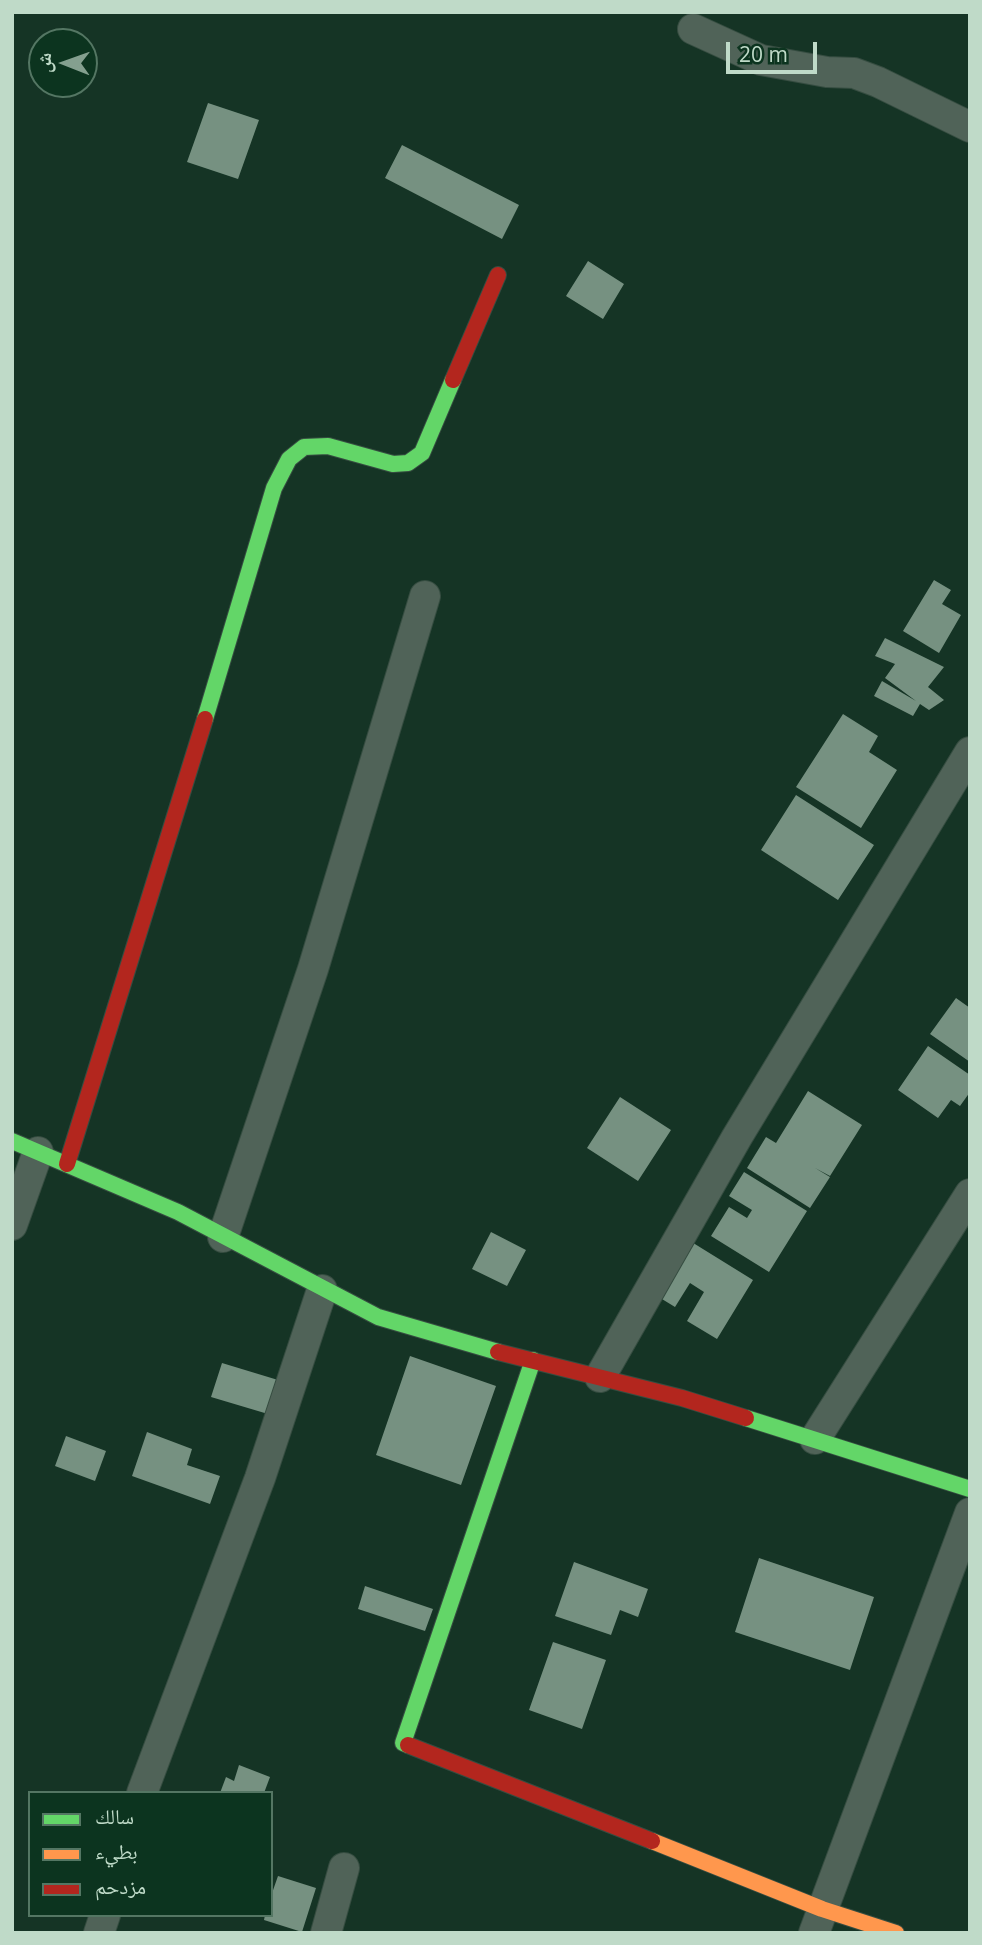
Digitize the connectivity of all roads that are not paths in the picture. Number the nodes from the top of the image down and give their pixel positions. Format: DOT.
graph roads {
  1 [pos="693,29"];
  2 [pos="970,127"];
  3 [pos="498,275"];
  4 [pos="425,596"];
  5 [pos="970,752"];
  6 [pos="25,1146"];
  7 [pos="67,1164"];
  8 [pos="970,1194"];
  9 [pos="12,1225"];
  10 [pos="223,1237"];
  11 [pos="322,1290"];
  12 [pos="533,1360"];
  13 [pos="600,1377"];
  14 [pos="815,1439"];
  15 [pos="970,1489"];
  16 [pos="970,1513"];
  17 [pos="143,1791"];
  18 [pos="344,1868"];
  19 [pos="818,1921"];
  20 [pos="326,1933"];
  21 [pos="896,1933"];
  1 -- 2 [label="street"];
  3 -- 7 [label="street"];
  4 -- 10 [label="street"];
  5 -- 13 [label="street"];
  6 -- 7 [label="street"];
  6 -- 9 [label="street"];
  7 -- 10 [label="street"];
  8 -- 14 [label="street"];
  10 -- 11 [label="street"];
  11 -- 12 [label="street"];
  11 -- 17 [label="street"];
  12 -- 13 [label="street"];
  12 -- 19 [label="street"];
  13 -- 14 [label="street"];
  14 -- 15 [label="street"];
  16 -- 19 [label="street"];
  18 -- 20 [label="street"];
  19 -- 21 [label="street"];
}
